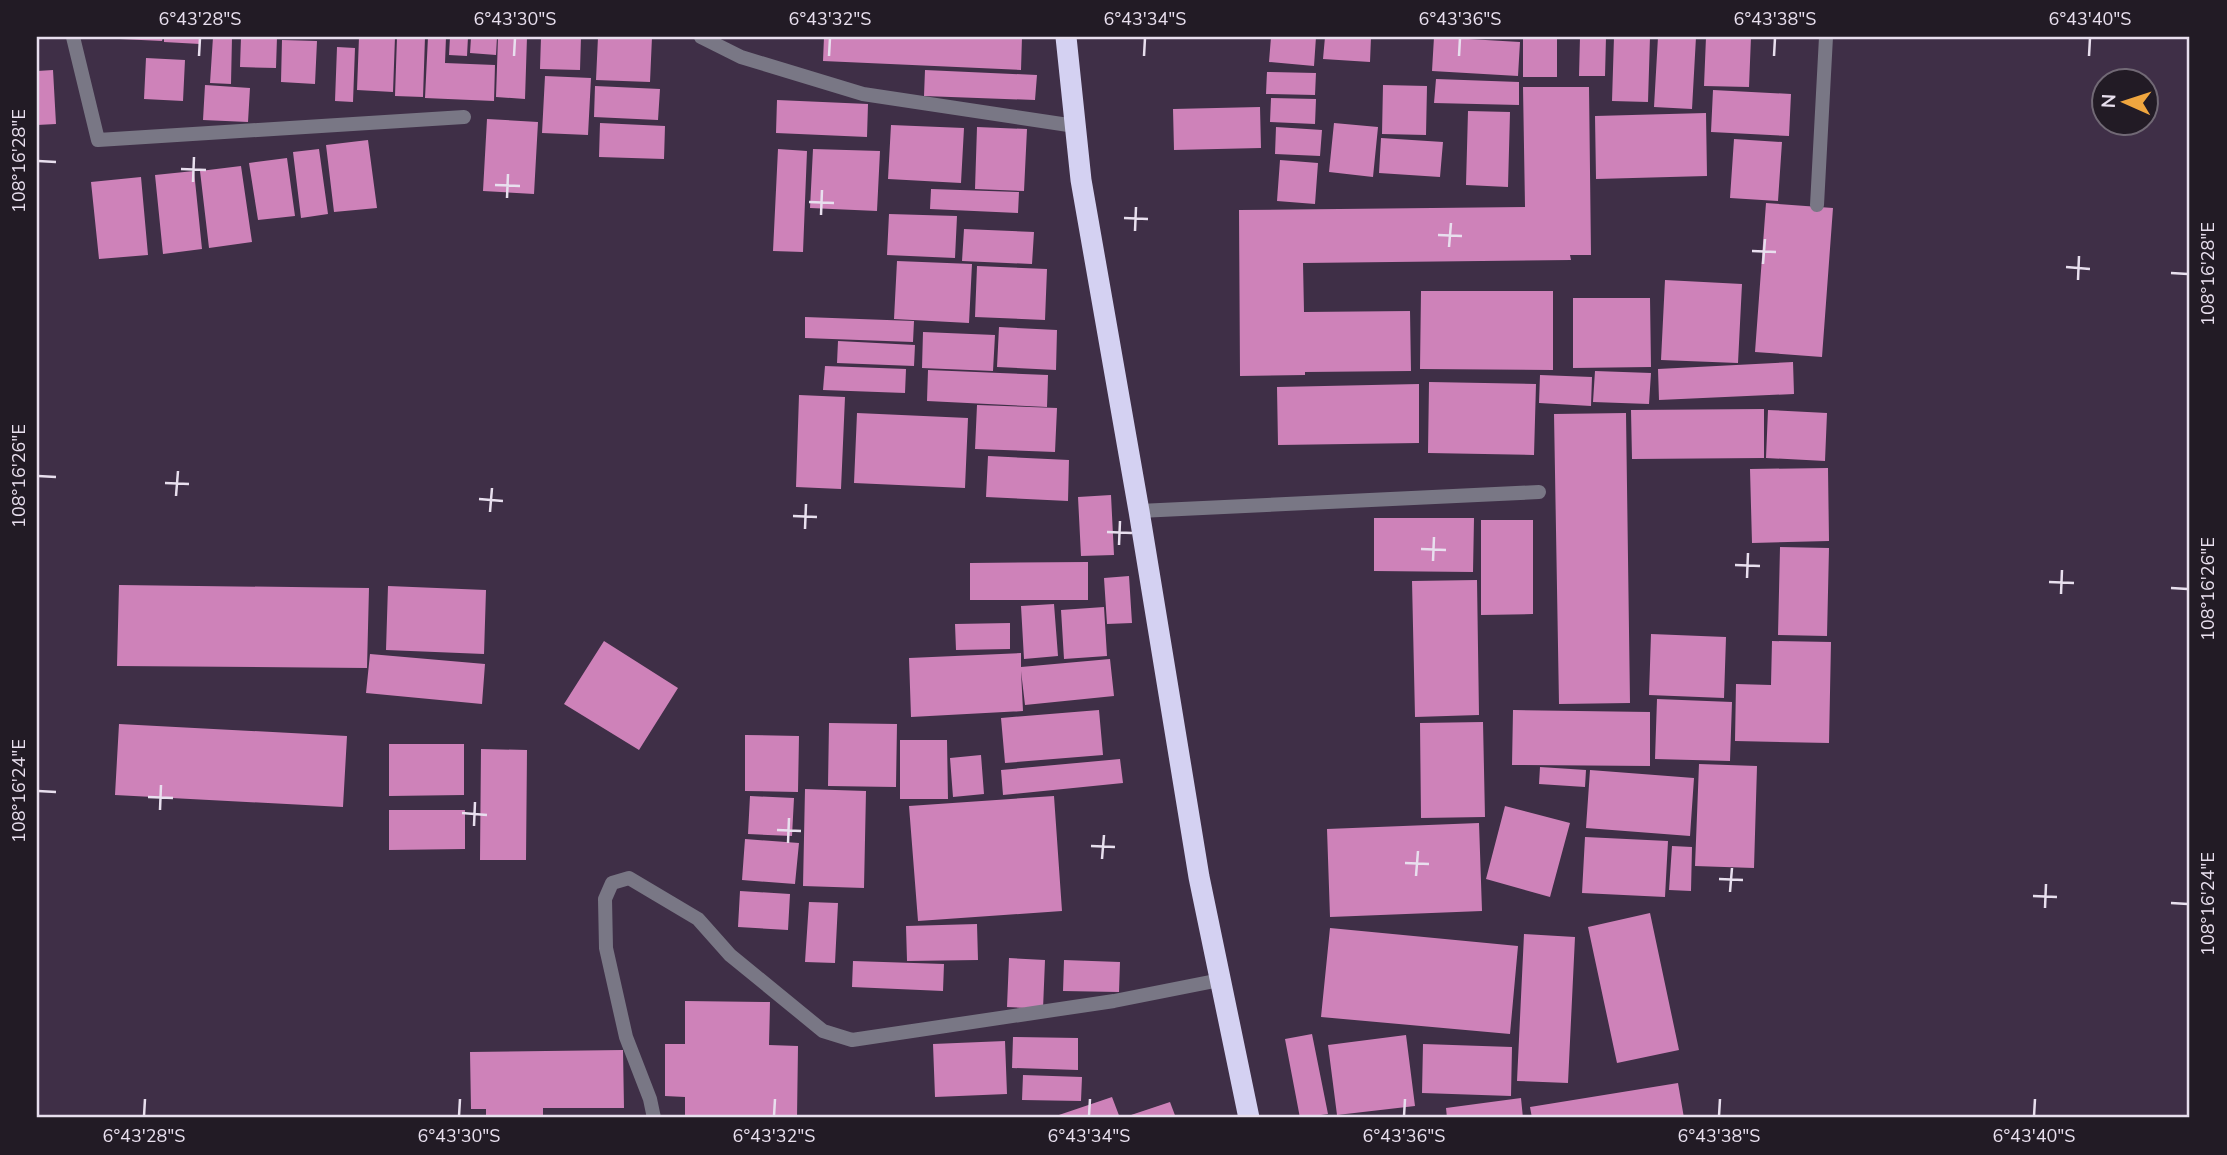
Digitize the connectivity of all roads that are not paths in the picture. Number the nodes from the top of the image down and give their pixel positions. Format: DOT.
graph roads {
  1 [pos="73,37"];
  2 [pos="701,37"];
  3 [pos="1066,37"];
  4 [pos="1826,37"];
  5 [pos="464,117"];
  6 [pos="1075,126"];
  7 [pos="1817,205"];
  8 [pos="1539,492"];
  9 [pos="1139,510"];
  10 [pos="1220,979"];
  11 [pos="654,1118"];
  12 [pos="1249,1118"];
  1 -- 5 [label="street"];
  2 -- 6 [label="street"];
  3 -- 6 [label="highway"];
  4 -- 7 [label="street"];
  6 -- 9 [label="highway"];
  8 -- 9 [label="street"];
  9 -- 10 [label="highway"];
  10 -- 11 [label="street"];
  10 -- 12 [label="highway"];
}
